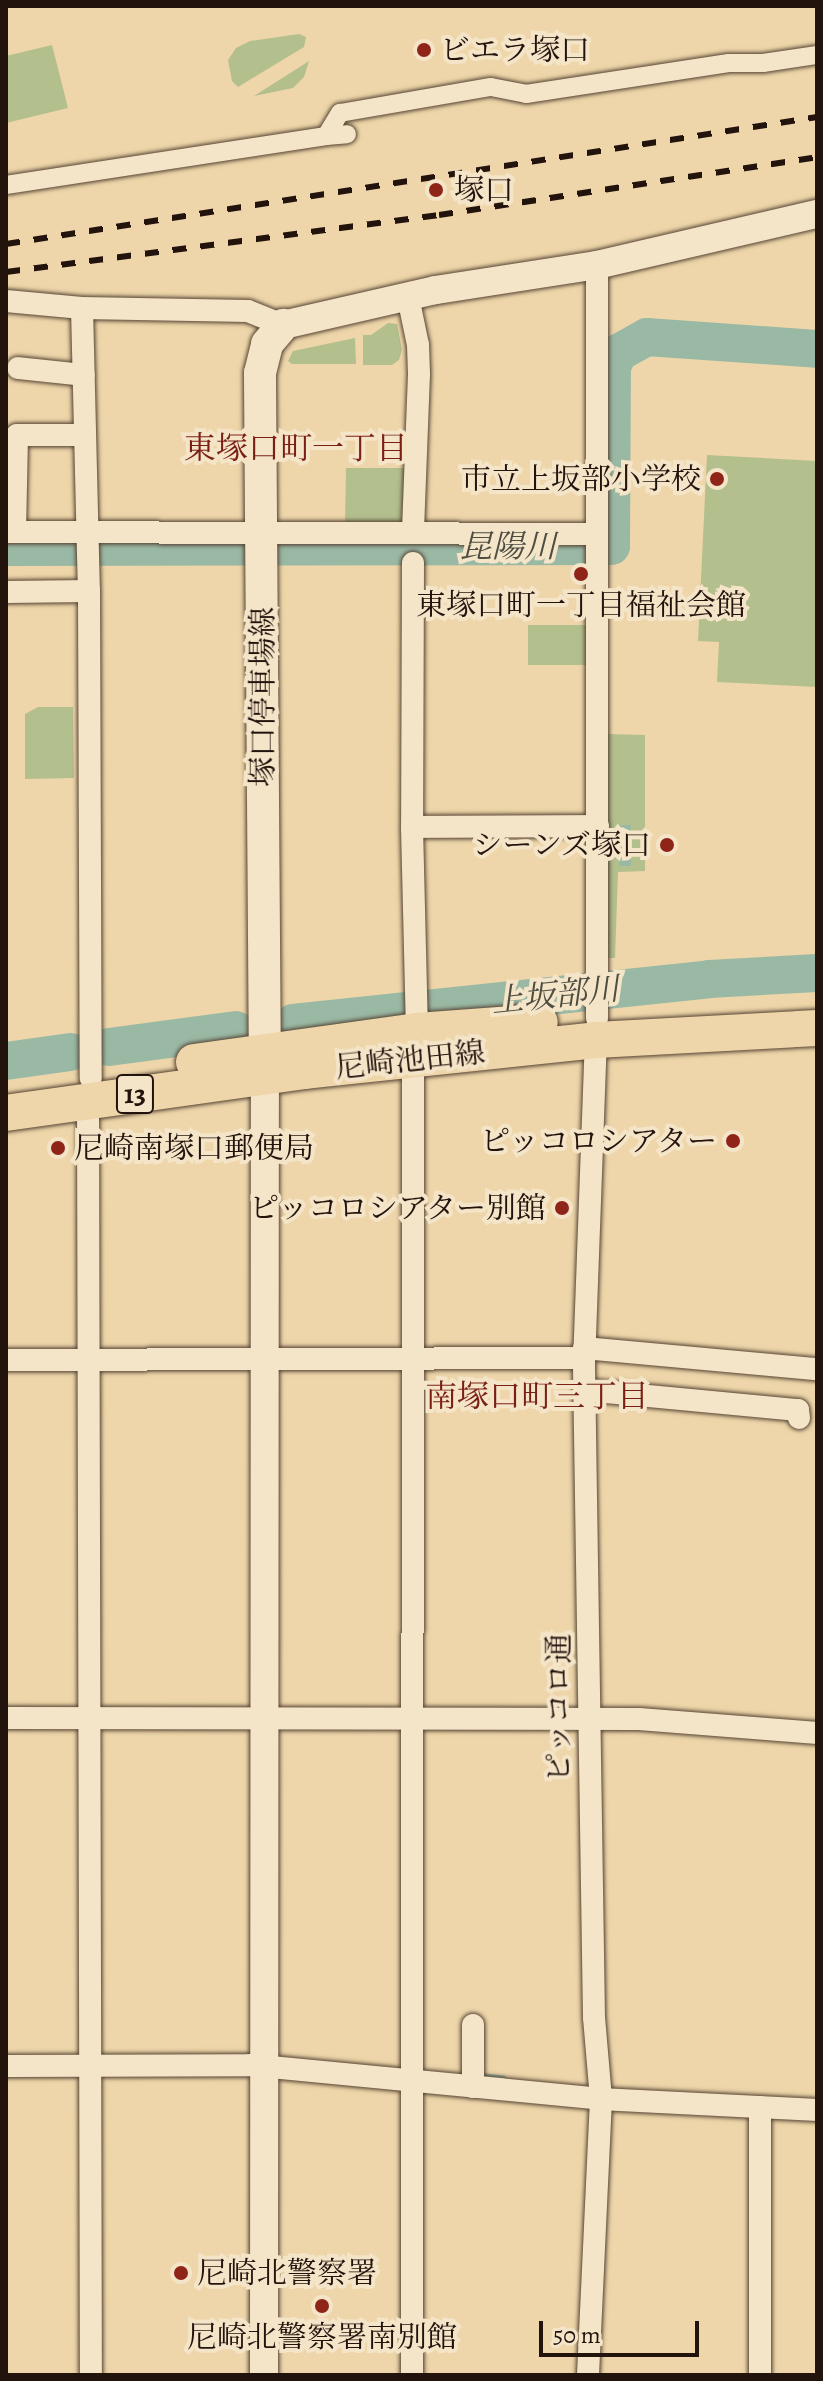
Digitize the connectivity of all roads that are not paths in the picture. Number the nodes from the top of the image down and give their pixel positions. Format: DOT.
graph roads {
  1 [pos="817,55"];
  2 [pos="347,134"];
  3 [pos="326,136"];
  4 [pos="6,185"];
  5 [pos="817,214"];
  6 [pos="597,265"];
  7 [pos="408,297"];
  8 [pos="6,301"];
  9 [pos="82,308"];
  10 [pos="283,325"];
  11 [pos="18,368"];
  12 [pos="84,375"];
  13 [pos="85,435"];
  14 [pos="10,532"];
  15 [pos="413,533"];
  16 [pos="87,541"];
  17 [pos="263,542"];
  18 [pos="597,543"];
  19 [pos="413,563"];
  20 [pos="89,591"];
  21 [pos="6,592"];
  22 [pos="598,826"];
  23 [pos="412,827"];
  24 [pos="817,1005"];
  25 [pos="597,1010"];
  26 [pos="415,1026"];
  27 [pos="817,1028"];
  28 [pos="264,1064"];
  29 [pos="6,1088"];
  30 [pos="90,1089"];
  31 [pos="6,1113"];
  32 [pos="584,1353"];
  33 [pos="413,1358"];
  34 [pos="264,1359"];
  35 [pos="6,1360"];
  36 [pos="87,1360"];
  37 [pos="817,1369"];
  38 [pos="585,1390"];
  39 [pos="799,1418"];
  40 [pos="6,1718"];
  41 [pos="264,1718"];
  42 [pos="88,1719"];
  43 [pos="413,1720"];
  44 [pos="589,1720"];
  45 [pos="817,1733"];
  46 [pos="473,2025"];
  47 [pos="88,2059"];
  48 [pos="6,2066"];
  49 [pos="265,2066"];
  50 [pos="473,2079"];
  51 [pos="412,2082"];
  52 [pos="599,2088"];
  53 [pos="760,2107"];
  54 [pos="817,2110"];
  55 [pos="91,2375"];
  56 [pos="264,2375"];
  57 [pos="412,2375"];
  58 [pos="588,2375"];
  59 [pos="760,2375"];
  1 -- 3 [label="street"];
  2 -- 3 [label="street"];
  3 -- 4 [label="street"];
  5 -- 6 [label="street"];
  6 -- 7 [label="street"];
  6 -- 18 [label="street, ピッコロ通"];
  7 -- 10 [label="street"];
  7 -- 15 [label="street"];
  8 -- 9 [label="street"];
  9 -- 10 [label="street"];
  9 -- 12 [label="street"];
  10 -- 17 [label="main road, 塚口停車場線"];
  11 -- 12 [label="street"];
  12 -- 13 [label="street"];
  13 -- 14 [label="street"];
  13 -- 16 [label="street"];
  14 -- 16 [label="street"];
  15 -- 17 [label="street"];
  15 -- 18 [label="street"];
  16 -- 17 [label="street"];
  16 -- 20 [label="street"];
  17 -- 28 [label="main road, 塚口停車場線"];
  18 -- 22 [label="street, ピッコロ通"];
  19 -- 23 [label="street"];
  20 -- 21 [label="street"];
  20 -- 30 [label="street"];
  22 -- 23 [label="street"];
  22 -- 25 [label="street, ピッコロ通"];
  23 -- 26 [label="street"];
  24 -- 25 [label="main road, 尼崎池田線 / 13"];
  25 -- 26 [label="main road, 尼崎池田線 / 13"];
  25 -- 27 [label="main road, 尼崎池田線 / 13"];
  25 -- 32 [label="street, ピッコロ通"];
  26 -- 28 [label="main road, 尼崎池田線 / 13"];
  26 -- 33 [label="street"];
  28 -- 30 [label="main road, 尼崎池田線 / 13"];
  28 -- 34 [label="street"];
  29 -- 30 [label="main road, 尼崎池田線 / 13"];
  30 -- 31 [label="main road, 尼崎池田線 / 13"];
  30 -- 36 [label="street"];
  32 -- 33 [label="street"];
  32 -- 37 [label="street"];
  32 -- 38 [label="street, ピッコロ通"];
  33 -- 34 [label="street"];
  33 -- 43 [label="street"];
  34 -- 36 [label="street"];
  34 -- 41 [label="street"];
  35 -- 36 [label="street"];
  36 -- 42 [label="street"];
  38 -- 39 [label="street"];
  38 -- 44 [label="street, ピッコロ通"];
  40 -- 42 [label="street"];
  41 -- 42 [label="street"];
  41 -- 43 [label="street"];
  41 -- 49 [label="street"];
  42 -- 47 [label="street"];
  43 -- 44 [label="street"];
  43 -- 51 [label="street"];
  44 -- 45 [label="street"];
  44 -- 52 [label="street, ピッコロ通"];
  46 -- 50 [label="street"];
  47 -- 48 [label="street"];
  47 -- 49 [label="street"];
  47 -- 55 [label="street"];
  49 -- 51 [label="street"];
  49 -- 56 [label="street"];
  50 -- 51 [label="street"];
  50 -- 52 [label="street"];
  51 -- 57 [label="street"];
  52 -- 53 [label="street"];
  52 -- 58 [label="street, ピッコロ通"];
  53 -- 54 [label="street"];
  53 -- 59 [label="street"];
}
